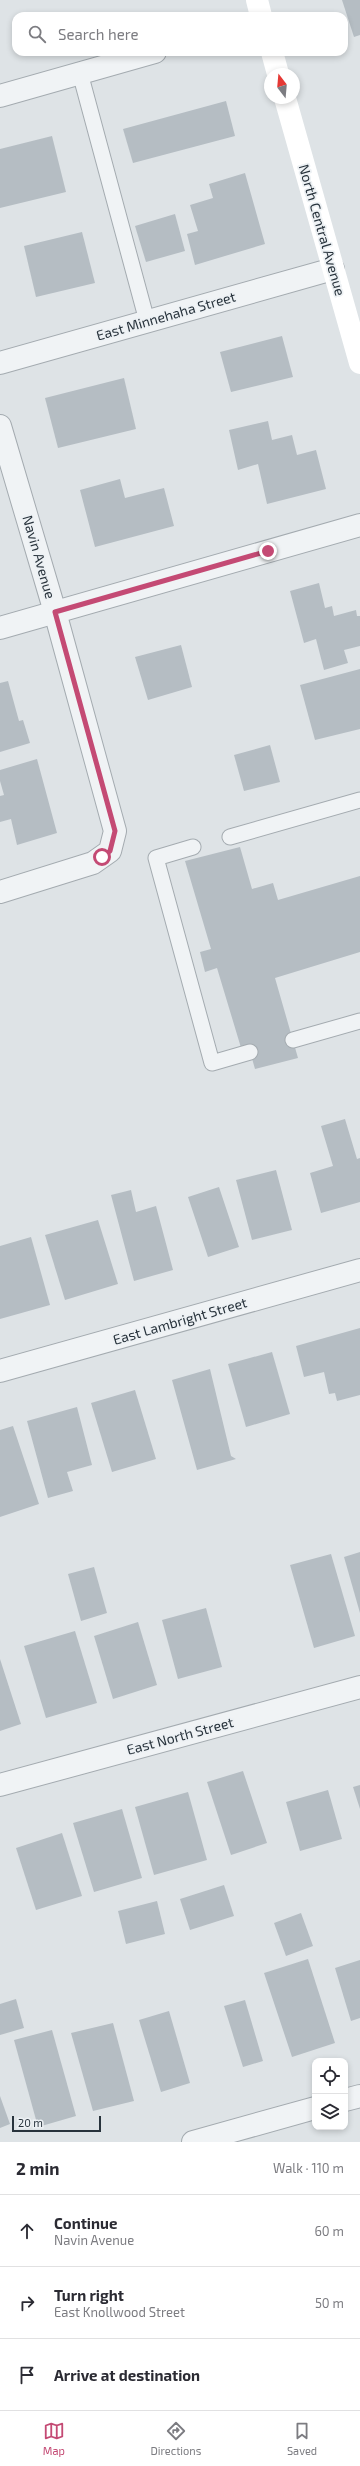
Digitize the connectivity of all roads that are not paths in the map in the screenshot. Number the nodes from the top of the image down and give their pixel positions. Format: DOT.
graph roads {
  1 [pos="257,0"];
  2 [pos="261,12"];
  3 [pos="141,56"];
  4 [pos="273,56"];
  5 [pos="276,68"];
  6 [pos="80,73"];
  7 [pos="0,96"];
  8 [pos="286,104"];
  9 [pos="333,269"];
  10 [pos="147,321"];
  11 [pos="0,363"];
  12 [pos="360,363"];
  13 [pos="0,426"];
  14 [pos="360,525"];
  15 [pos="55,612"];
  16 [pos="0,628"];
  17 [pos="360,800"];
  18 [pos="230,837"];
  19 [pos="193,847"];
  20 [pos="0,892"];
  21 [pos="360,1021"];
  22 [pos="293,1040"];
  23 [pos="250,1052"];
  24 [pos="360,1270"];
  25 [pos="0,1371"];
  26 [pos="360,1687"];
  27 [pos="0,1785"];
  28 [pos="360,2096"];
  29 [pos="348,2099"];
  30 [pos="312,2109"];
  31 [pos="194,2142"];
  1 -- 2 [label="street"];
  3 -- 6 [label="street"];
  4 -- 5 [label="street"];
  6 -- 7 [label="street"];
  6 -- 10 [label="lane"];
  8 -- 9 [label="street, North Central Avenue"];
  9 -- 10 [label="street, East Minnehaha Street"];
  9 -- 12 [label="street, North Central Avenue"];
  10 -- 11 [label="street, East Minnehaha Street"];
  13 -- 15 [label="street, Navin Avenue"];
  14 -- 15 [label="street"];
  15 -- 16 [label="street"];
  15 -- 20 [label="street, Navin Avenue"];
  17 -- 18 [label="lane"];
  19 -- 23 [label="lane"];
  21 -- 22 [label="lane"];
  24 -- 25 [label="street, East Lambright Street"];
  26 -- 27 [label="street, East North Street"];
  28 -- 29 [label="street"];
  30 -- 31 [label="street"];
}
